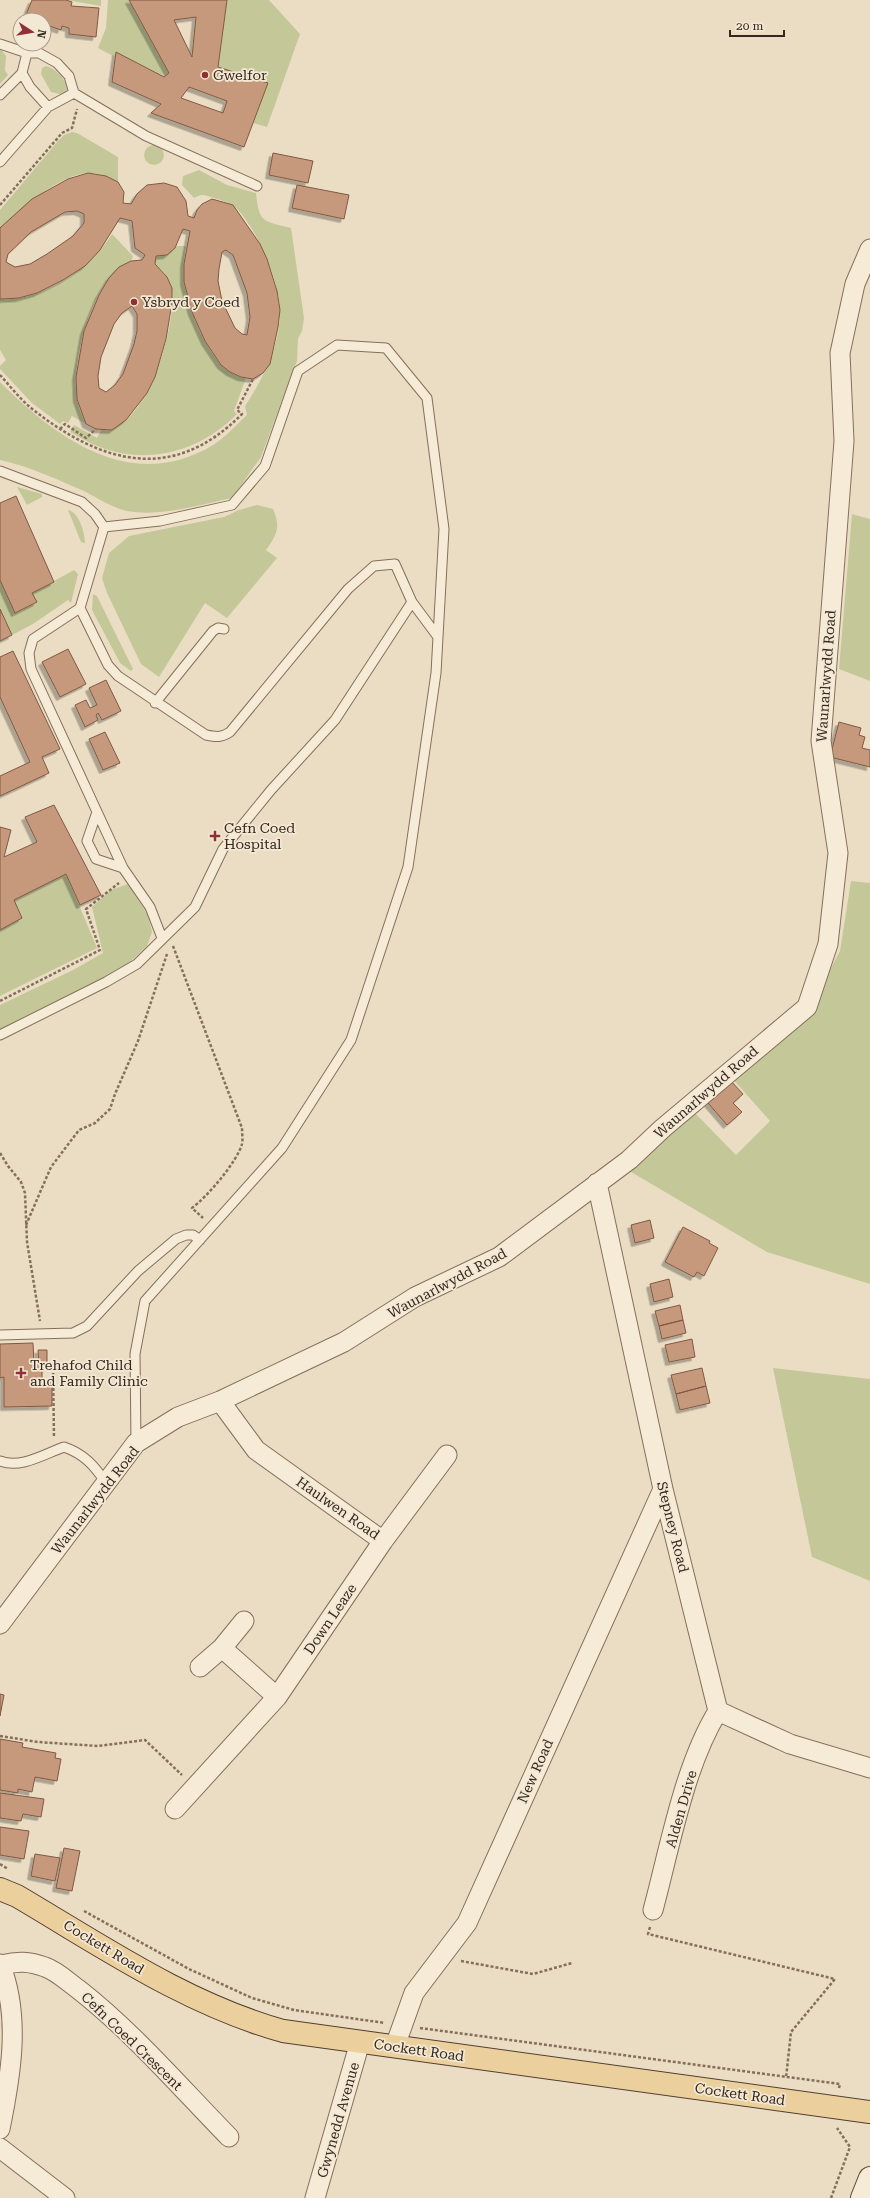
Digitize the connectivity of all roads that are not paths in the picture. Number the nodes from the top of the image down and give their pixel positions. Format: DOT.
graph roads {
  1 [pos="0,44"];
  2 [pos="27,53"];
  3 [pos="22,73"];
  4 [pos="74,93"];
  5 [pos="0,95"];
  6 [pos="48,107"];
  7 [pos="0,162"];
  8 [pos="257,186"];
  9 [pos="870,249"];
  10 [pos="0,471"];
  11 [pos="104,527"];
  12 [pos="412,602"];
  13 [pos="80,608"];
  14 [pos="224,629"];
  15 [pos="438,637"];
  16 [pos="155,702"];
  17 [pos="97,812"];
  18 [pos="123,868"];
  19 [pos="162,938"];
  20 [pos="0,1034"];
  21 [pos="597,1183"];
  22 [pos="200,1240"];
  23 [pos="0,1335"];
  24 [pos="220,1401"];
  25 [pos="136,1444"];
  26 [pos="447,1455"];
  27 [pos="0,1461"];
  28 [pos="106,1483"];
  29 [pos="663,1489"];
  30 [pos="383,1540"];
  31 [pos="244,1621"];
  32 [pos="0,1624"];
  33 [pos="222,1648"];
  34 [pos="200,1667"];
  35 [pos="277,1698"];
  36 [pos="718,1711"];
  37 [pos="870,1768"];
  38 [pos="175,1809"];
  39 [pos="0,1889"];
  40 [pos="653,1910"];
  41 [pos="0,1965"];
  42 [pos="360,2042"];
  43 [pos="395,2046"];
  44 [pos="870,2112"];
  45 [pos="0,2128"];
  46 [pos="229,2136"];
  47 [pos="0,2148"];
  48 [pos="870,2178"];
  49 [pos="65,2198"];
  50 [pos="315,2198"];
  51 [pos="862,2198"];
  1 -- 2 [label="lane"];
  2 -- 3 [label="lane"];
  2 -- 4 [label="lane"];
  3 -- 5 [label="lane"];
  3 -- 6 [label="lane"];
  4 -- 6 [label="lane"];
  4 -- 8 [label="lane"];
  6 -- 7 [label="lane"];
  9 -- 21 [label="street, Waunarlwydd Road"];
  10 -- 11 [label="lane"];
  11 -- 13 [label="lane"];
  11 -- 15 [label="lane"];
  12 -- 15 [label="lane"];
  12 -- 16 [label="lane"];
  12 -- 19 [label="lane"];
  13 -- 16 [label="lane"];
  13 -- 17 [label="lane"];
  14 -- 16 [label="lane"];
  15 -- 22 [label="lane"];
  17 -- 18 [label="lane"];
  17 -- 18 [label="lane"];
  18 -- 19 [label="lane"];
  19 -- 20 [label="lane"];
  21 -- 24 [label="street, Waunarlwydd Road"];
  21 -- 29 [label="street, Stepney Road"];
  22 -- 23 [label="lane"];
  22 -- 25 [label="lane"];
  24 -- 25 [label="street, Waunarlwydd Road"];
  24 -- 30 [label="street, Haulwen Road"];
  25 -- 28 [label="street, Waunarlwydd Road"];
  26 -- 30 [label="street, Haulwen Road"];
  27 -- 28 [label="lane"];
  28 -- 32 [label="street, Waunarlwydd Road"];
  29 -- 36 [label="street, Stepney Road"];
  29 -- 43 [label="street, New Road"];
  30 -- 35 [label="street, Down Leaze"];
  31 -- 33 [label="street"];
  33 -- 34 [label="street"];
  33 -- 35 [label="street"];
  35 -- 38 [label="street, Down Leaze"];
  36 -- 37 [label="street"];
  36 -- 40 [label="street, Alden Drive"];
  39 -- 42 [label="main road, Cockett Road"];
  41 -- 45 [label="street"];
  41 -- 46 [label="street, Cefn Coed Crescent"];
  42 -- 43 [label="main road, Cockett Road"];
  42 -- 50 [label="street, Gwynedd Avenue"];
  43 -- 44 [label="main road, Cockett Road"];
  47 -- 49 [label="street"];
  48 -- 51 [label="street"];
}
